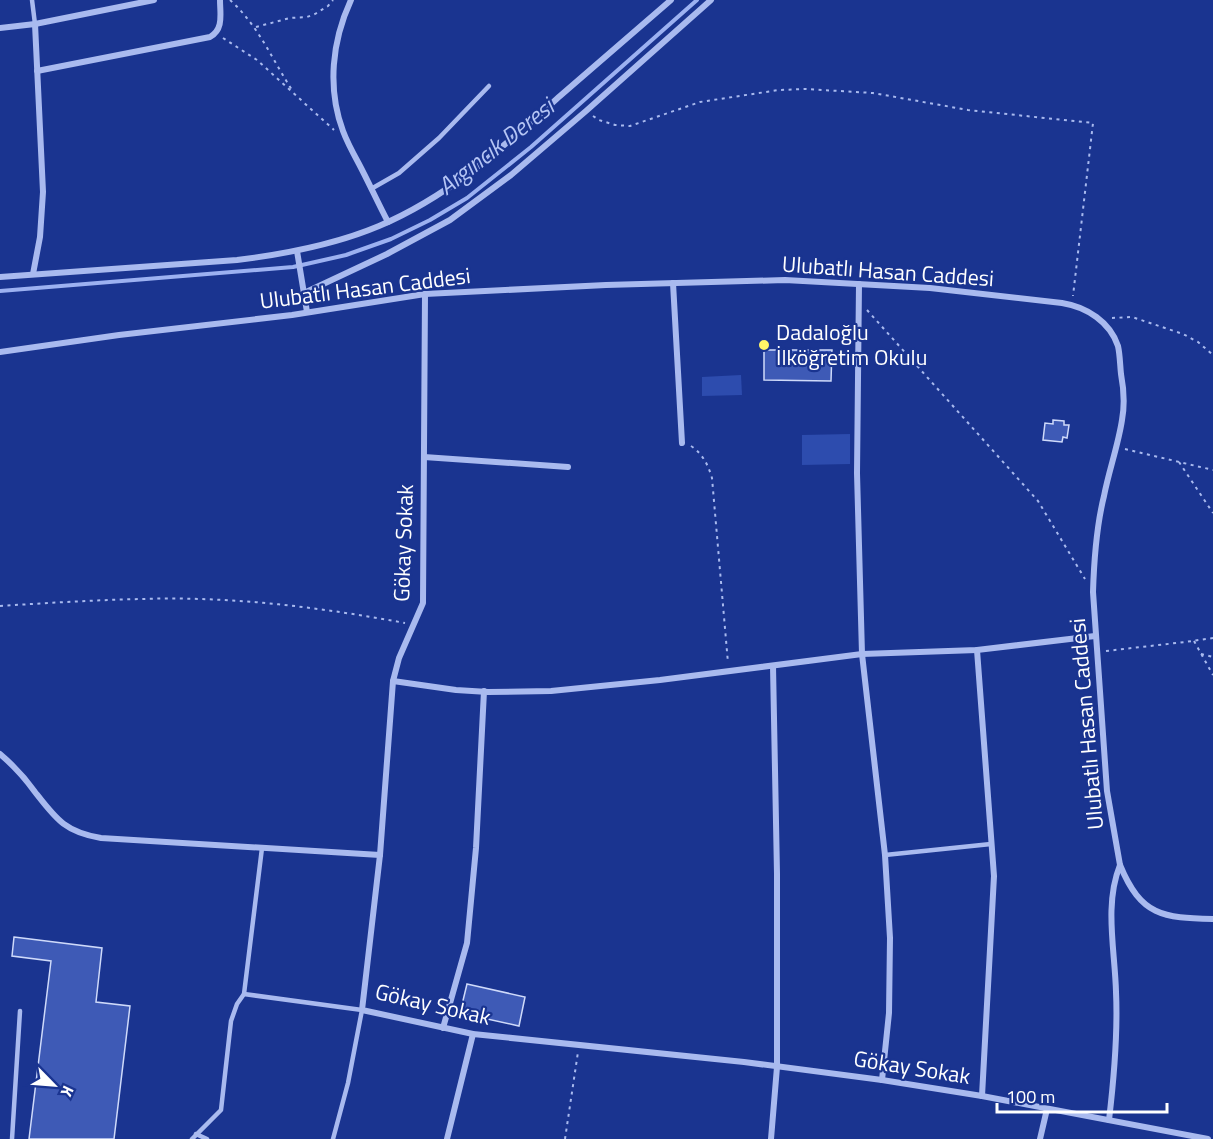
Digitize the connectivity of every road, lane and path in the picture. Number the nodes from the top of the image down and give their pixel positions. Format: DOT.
graph roads {
  1 [pos="32,0"];
  2 [pos="154,0"];
  3 [pos="220,0"];
  4 [pos="230,0"];
  5 [pos="333,0"];
  6 [pos="351,0"];
  7 [pos="671,0"];
  8 [pos="711,0"];
  9 [pos="35,24"];
  10 [pos="255,27"];
  11 [pos="0,28"];
  12 [pos="216,33"];
  13 [pos="37,71"];
  14 [pos="489,86"];
  15 [pos="295,95"];
  16 [pos="586,111"];
  17 [pos="348,144"];
  18 [pos="371,189"];
  19 [pos="388,222"];
  20 [pos="297,251"];
  21 [pos="33,274"];
  22 [pos="0,277"];
  23 [pos="673,284"];
  24 [pos="859,284"];
  25 [pos="304,293"];
  26 [pos="425,294"];
  27 [pos="859,301"];
  28 [pos="1072,305"];
  29 [pos="307,312"];
  30 [pos="1099,319"];
  31 [pos="0,352"];
  32 [pos="1213,355"];
  33 [pos="682,443"];
  34 [pos="1117,447"];
  35 [pos="424,457"];
  36 [pos="1179,462"];
  37 [pos="568,467"];
  38 [pos="1213,470"];
  39 [pos="1213,513"];
  40 [pos="1092,592"];
  41 [pos="0,606"];
  42 [pos="414,624"];
  43 [pos="1095,636"];
  44 [pos="1213,638"];
  45 [pos="1194,641"];
  46 [pos="977,650"];
  47 [pos="1096,652"];
  48 [pos="862,654"];
  49 [pos="1201,654"];
  50 [pos="1213,657"];
  51 [pos="773,666"];
  52 [pos="729,672"];
  53 [pos="1213,675"];
  54 [pos="393,681"];
  55 [pos="484,691"];
  56 [pos="0,754"];
  57 [pos="991,844"];
  58 [pos="262,848"];
  59 [pos="380,855"];
  60 [pos="885,855"];
  61 [pos="1120,865"];
  62 [pos="1213,919"];
  63 [pos="244,994"];
  64 [pos="362,1010"];
  65 [pos="20,1011"];
  66 [pos="443,1028"];
  67 [pos="473,1034"];
  68 [pos="579,1046"];
  69 [pos="777,1067"];
  70 [pos="882,1080"];
  71 [pos="981,1096"];
  72 [pos="1047,1109"];
  73 [pos="1109,1120"];
  74 [pos="196,1134"];
  75 [pos="12,1139"];
  76 [pos="192,1139"];
  77 [pos="207,1139"];
  78 [pos="333,1139"];
  79 [pos="447,1139"];
  80 [pos="565,1139"];
  81 [pos="771,1139"];
  82 [pos="1040,1139"];
  83 [pos="1208,1139"];
  1 -- 9 [label="lane"];
  2 -- 9 [label="street"];
  3 -- 12 [label="street"];
  4 -- 10 [label="path"];
  5 -- 10 [label="path"];
  6 -- 17 [label="street"];
  7 -- 19 [label="street"];
  8 -- 16 [label="street"];
  9 -- 11 [label="street"];
  9 -- 13 [label="street"];
  10 -- 15 [label="path"];
  12 -- 13 [label="street"];
  12 -- 15 [label="path"];
  13 -- 21 [label="street"];
  14 -- 18 [label="lane"];
  15 -- 17 [label="path"];
  16 -- 25 [label="street"];
  16 -- 28 [label="path"];
  17 -- 18 [label="street"];
  18 -- 19 [label="street"];
  19 -- 20 [label="street"];
  20 -- 21 [label="street"];
  20 -- 25 [label="street"];
  21 -- 22 [label="street"];
  23 -- 24 [label="street, Ulubatlı Hasan Caddesi"];
  23 -- 26 [label="street, Ulubatlı Hasan Caddesi"];
  23 -- 33 [label="street"];
  24 -- 27 [label="street"];
  24 -- 28 [label="street, Ulubatlı Hasan Caddesi"];
  25 -- 29 [label="street"];
  26 -- 29 [label="street, Ulubatlı Hasan Caddesi"];
  26 -- 35 [label="street, Gökay Sokak"];
  27 -- 40 [label="path"];
  27 -- 48 [label="street"];
  28 -- 30 [label="street, Ulubatlı Hasan Caddesi"];
  29 -- 31 [label="street, Ulubatlı Hasan Caddesi"];
  30 -- 32 [label="path"];
  30 -- 34 [label="street, Ulubatlı Hasan Caddesi"];
  33 -- 52 [label="path"];
  34 -- 36 [label="path"];
  34 -- 40 [label="street, Ulubatlı Hasan Caddesi"];
  35 -- 37 [label="street"];
  35 -- 42 [label="street, Gökay Sokak"];
  36 -- 38 [label="path"];
  36 -- 39 [label="path"];
  40 -- 43 [label="street, Ulubatlı Hasan Caddesi"];
  41 -- 42 [label="path"];
  42 -- 54 [label="street, Gökay Sokak"];
  43 -- 46 [label="street"];
  43 -- 47 [label="street, Ulubatlı Hasan Caddesi"];
  44 -- 45 [label="path"];
  45 -- 47 [label="path"];
  45 -- 49 [label="path"];
  46 -- 48 [label="street"];
  46 -- 57 [label="street"];
  47 -- 61 [label="street, Ulubatlı Hasan Caddesi"];
  48 -- 51 [label="street"];
  48 -- 60 [label="street"];
  49 -- 50 [label="path"];
  49 -- 53 [label="path"];
  51 -- 52 [label="street"];
  51 -- 69 [label="street"];
  52 -- 55 [label="street"];
  54 -- 55 [label="street"];
  54 -- 59 [label="street, Gökay Sokak"];
  55 -- 66 [label="street"];
  56 -- 58 [label="street"];
  57 -- 60 [label="lane"];
  57 -- 71 [label="street"];
  58 -- 59 [label="street"];
  58 -- 63 [label="lane"];
  59 -- 64 [label="street, Gökay Sokak"];
  60 -- 70 [label="street"];
  61 -- 62 [label="street, Ulubatlı Hasan Caddesi"];
  61 -- 73 [label="street"];
  63 -- 64 [label="lane"];
  63 -- 74 [label="lane"];
  64 -- 66 [label="street, Gökay Sokak"];
  64 -- 78 [label="lane"];
  65 -- 75 [label="lane"];
  66 -- 67 [label="street, Gökay Sokak"];
  67 -- 68 [label="street, Gökay Sokak"];
  67 -- 79 [label="street"];
  68 -- 69 [label="street, Gökay Sokak"];
  68 -- 80 [label="path"];
  69 -- 70 [label="street, Gökay Sokak"];
  69 -- 81 [label="street"];
  70 -- 71 [label="street, Gökay Sokak"];
  71 -- 72 [label="street, Gökay Sokak"];
  72 -- 73 [label="street, Gökay Sokak"];
  72 -- 82 [label="street"];
  73 -- 83 [label="street, Gökay Sokak"];
  74 -- 76 [label="lane"];
  74 -- 77 [label="lane"];
}
